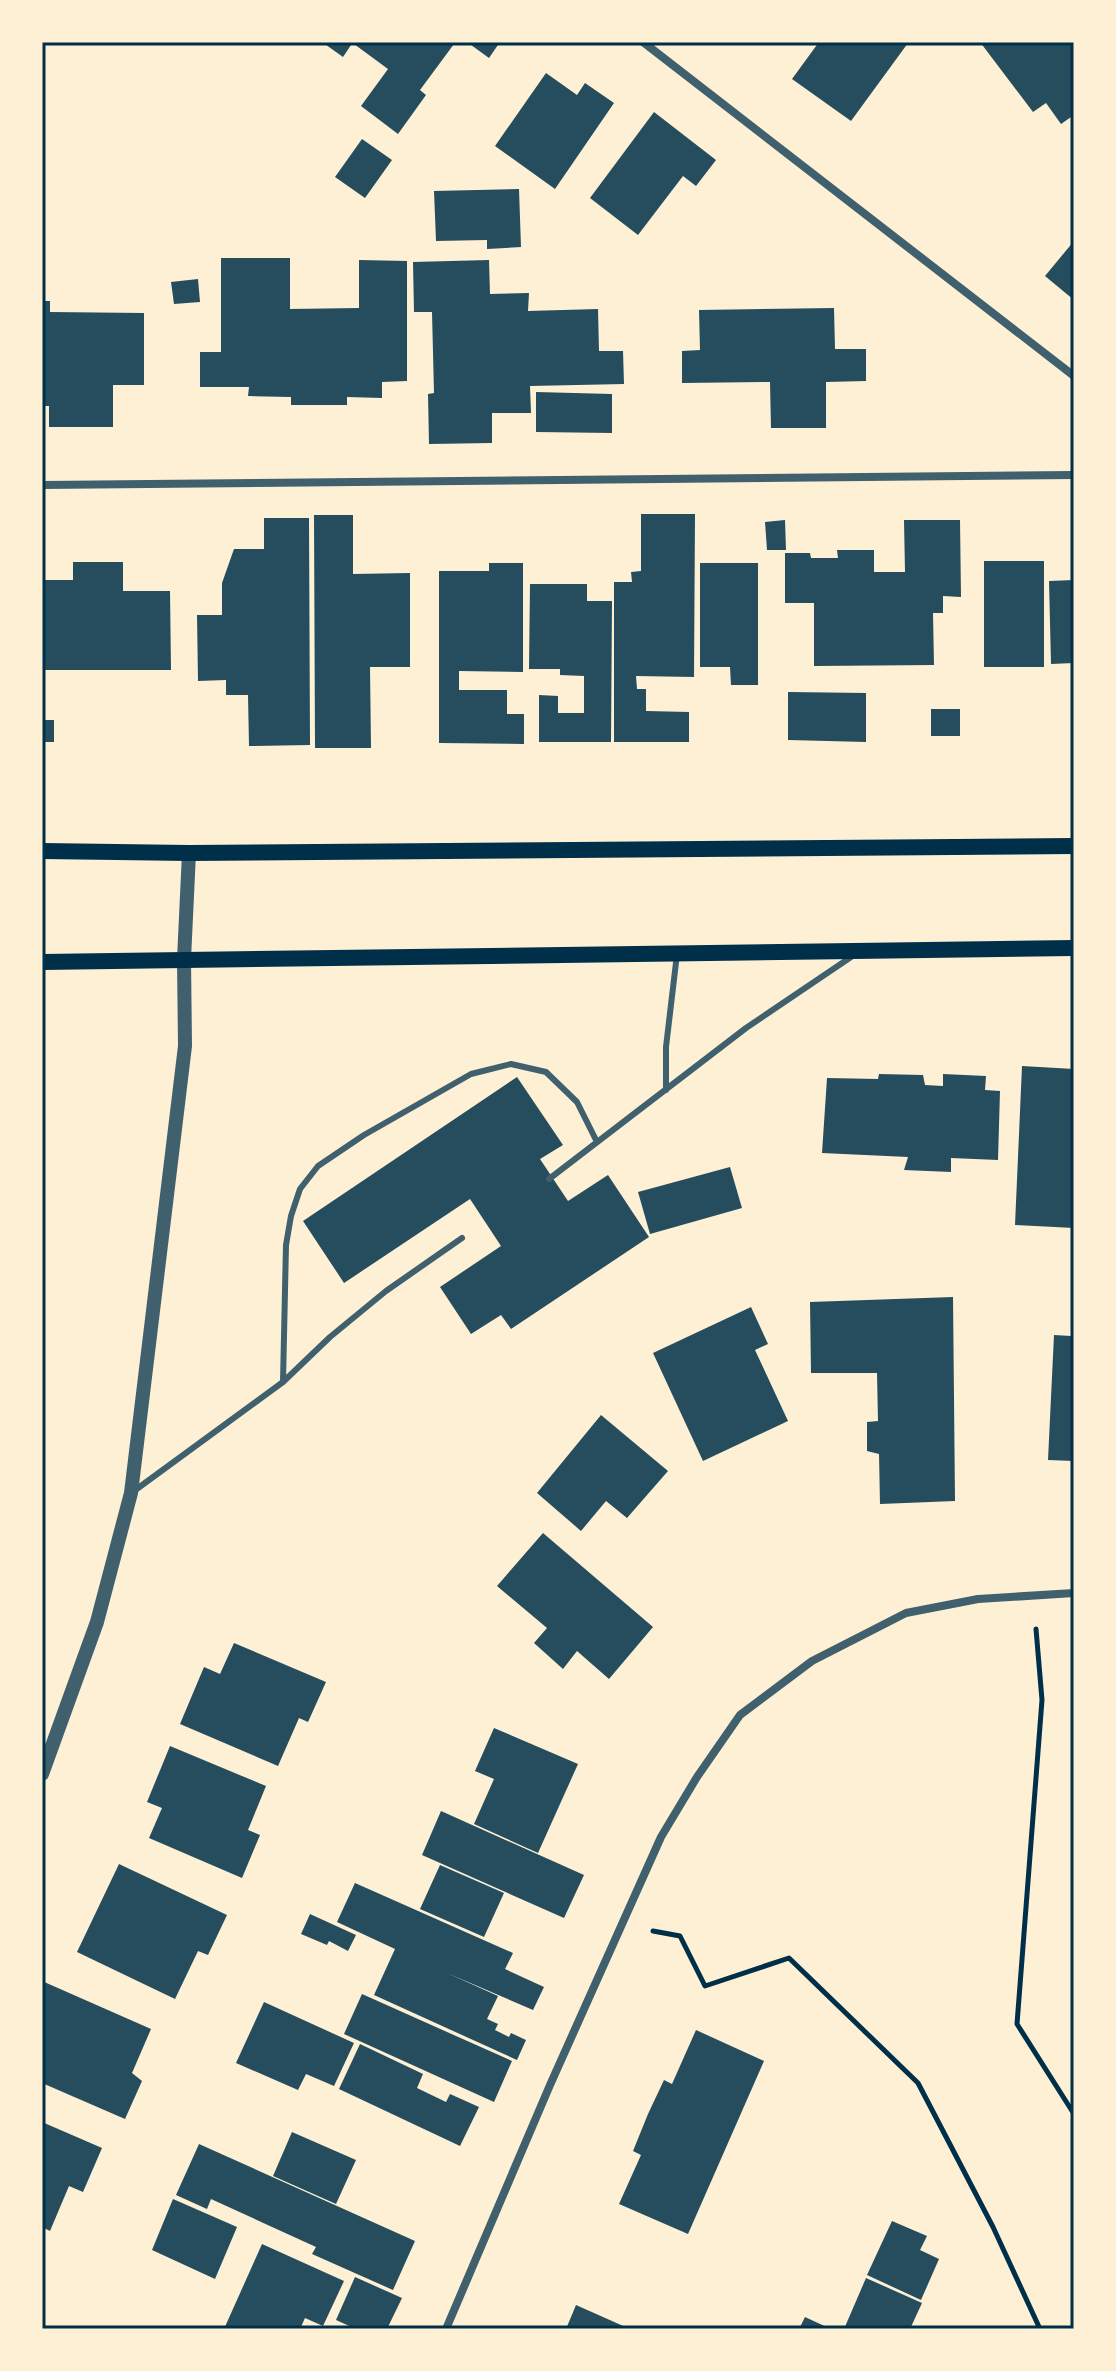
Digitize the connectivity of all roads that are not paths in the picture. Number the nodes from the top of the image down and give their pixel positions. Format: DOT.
graph roads {
  1 [pos="643,42"];
  2 [pos="1074,376"];
  3 [pos="1074,475"];
  4 [pos="42,485"];
  5 [pos="1074,846"];
  6 [pos="42,851"];
  7 [pos="189,853"];
  8 [pos="1074,948"];
  9 [pos="860,951"];
  10 [pos="677,954"];
  11 [pos="184,959"];
  12 [pos="42,962"];
  13 [pos="666,1090"];
  14 [pos="597,1142"];
  15 [pos="549,1179"];
  16 [pos="462,1238"];
  17 [pos="283,1382"];
  18 [pos="131,1493"];
  19 [pos="1074,1593"];
  20 [pos="42,1774"];
  21 [pos="446,2329"];
  1 -- 2 [label="street"];
  3 -- 4 [label="street"];
  5 -- 7 [label="main road"];
  6 -- 7 [label="main road"];
  7 -- 11 [label="street"];
  8 -- 9 [label="main road"];
  9 -- 10 [label="main road"];
  9 -- 13 [label="lane"];
  10 -- 11 [label="main road"];
  10 -- 13 [label="lane"];
  11 -- 12 [label="main road"];
  11 -- 18 [label="street"];
  13 -- 14 [label="lane"];
  14 -- 15 [label="lane"];
  14 -- 17 [label="lane"];
  16 -- 17 [label="lane"];
  17 -- 18 [label="lane"];
  18 -- 20 [label="street"];
  19 -- 21 [label="street"];
}
